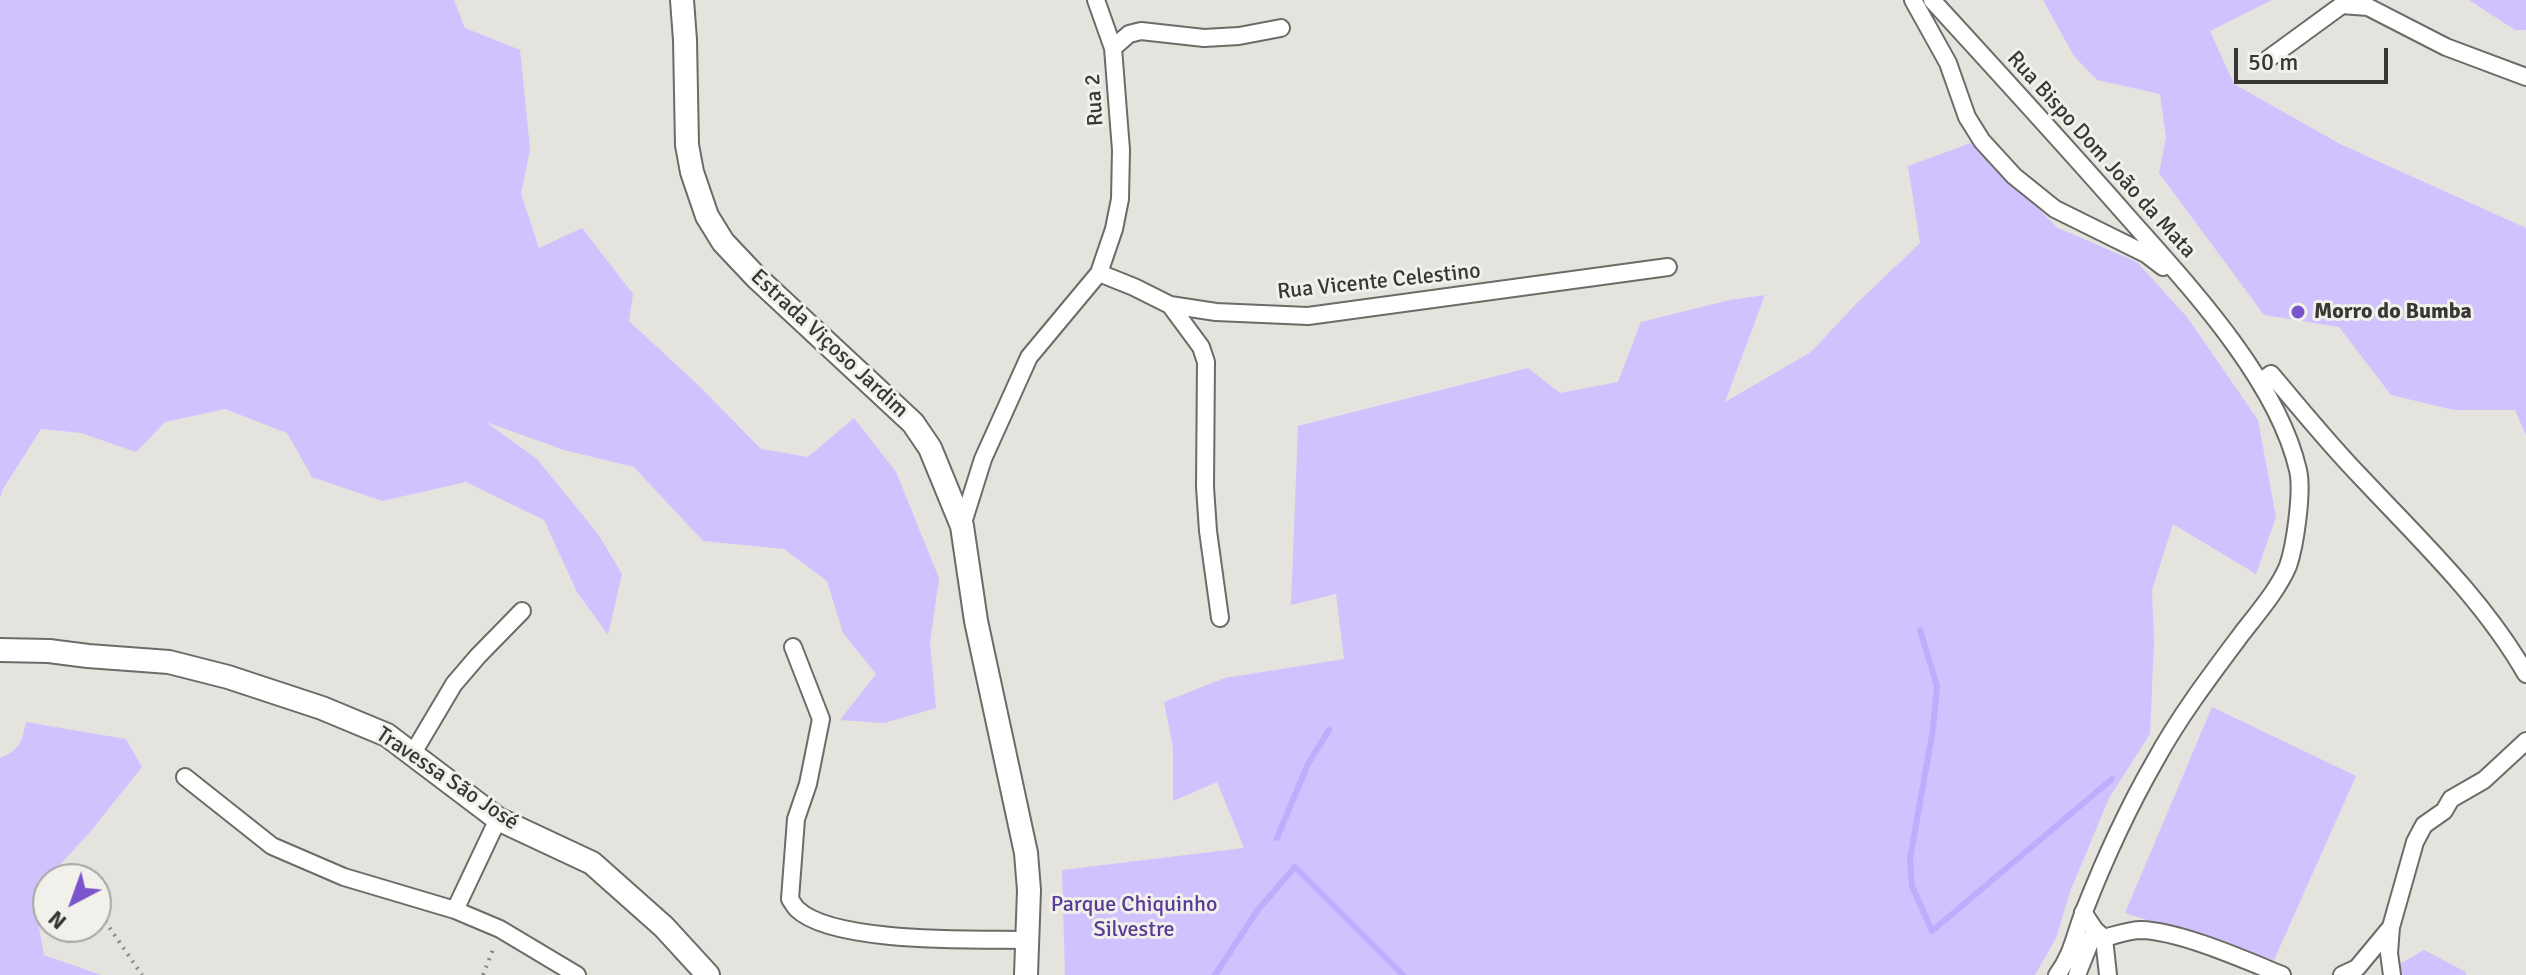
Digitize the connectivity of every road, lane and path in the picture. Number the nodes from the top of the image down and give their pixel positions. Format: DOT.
graph roads {
  1 [pos="682,0"];
  2 [pos="1096,0"];
  3 [pos="1913,0"];
  4 [pos="1932,0"];
  5 [pos="1281,28"];
  6 [pos="1113,48"];
  7 [pos="2268,59"];
  8 [pos="2526,77"];
  9 [pos="1668,267"];
  10 [pos="1099,273"];
  11 [pos="2188,284"];
  12 [pos="1170,305"];
  13 [pos="2261,381"];
  14 [pos="962,526"];
  15 [pos="522,611"];
  16 [pos="1220,618"];
  17 [pos="793,647"];
  18 [pos="0,650"];
  19 [pos="2526,674"];
  20 [pos="2526,741"];
  21 [pos="413,753"];
  22 [pos="185,777"];
  23 [pos="498,819"];
  24 [pos="455,910"];
  25 [pos="2083,912"];
  26 [pos="2391,927"];
  27 [pos="500,929"];
  28 [pos="112,931"];
  29 [pos="2100,934"];
  30 [pos="1028,940"];
  31 [pos="142,975"];
  32 [pos="483,975"];
  33 [pos="577,975"];
  34 [pos="708,975"];
  35 [pos="1026,975"];
  36 [pos="2057,975"];
  37 [pos="2077,975"];
  38 [pos="2108,975"];
  39 [pos="2282,975"];
  40 [pos="2342,975"];
  41 [pos="2392,975"];
  1 -- 14 [label="main road, Estrada Viçoso Jardim"];
  2 -- 6 [label="street"];
  3 -- 11 [label="street, Rua Bispo Dom João da Mata"];
  4 -- 11 [label="street, Rua Bispo Dom João da Mata"];
  5 -- 6 [label="street, Rua 2"];
  6 -- 10 [label="street, Rua 2"];
  7 -- 8 [label="street"];
  9 -- 12 [label="street, Rua Vicente Celestino"];
  10 -- 12 [label="street, Rua Vicente Celestino"];
  10 -- 14 [label="street"];
  11 -- 13 [label="street"];
  12 -- 16 [label="street"];
  13 -- 19 [label="street"];
  13 -- 25 [label="street"];
  14 -- 30 [label="main road, Estrada Viçoso Jardim"];
  15 -- 21 [label="street"];
  17 -- 30 [label="street"];
  18 -- 21 [label="main road, Travessa São José"];
  20 -- 26 [label="street"];
  21 -- 23 [label="main road, Travessa São José"];
  22 -- 24 [label="street"];
  23 -- 24 [label="street"];
  23 -- 34 [label="main road, Travessa São José"];
  24 -- 27 [label="street"];
  25 -- 29 [label="street"];
  25 -- 36 [label="street"];
  26 -- 40 [label="street"];
  26 -- 41 [label="street"];
  27 -- 32 [label="path"];
  27 -- 33 [label="street"];
  28 -- 31 [label="path"];
  29 -- 37 [label="street"];
  29 -- 38 [label="street"];
  29 -- 39 [label="street"];
  30 -- 35 [label="main road, Estrada Viçoso Jardim"];
}
